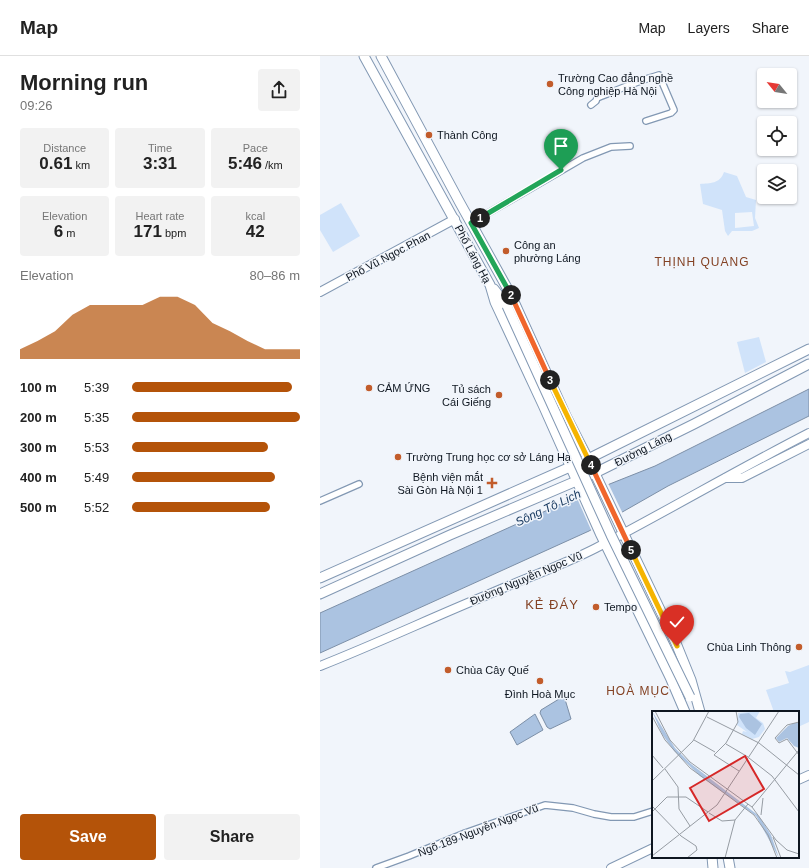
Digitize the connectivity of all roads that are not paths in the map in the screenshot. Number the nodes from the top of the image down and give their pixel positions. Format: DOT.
graph roads {
  1 [pos="364,56"];
  2 [pos="381,56"];
  3 [pos="591,105"];
  4 [pos="646,122"];
  5 [pos="424,136"];
  6 [pos="412,143"];
  7 [pos="630,146"];
  8 [pos="455,219"];
  9 [pos="471,223"];
  10 [pos="501,278"];
  11 [pos="490,285"];
  12 [pos="320,292"];
  13 [pos="507,306"];
  14 [pos="809,349"];
  15 [pos="797,355"];
  16 [pos="806,365"];
  17 [pos="566,416"];
  18 [pos="551,423"];
  19 [pos="809,433"];
  20 [pos="809,444"];
  21 [pos="588,460"];
  22 [pos="570,468"];
  23 [pos="595,473"];
  24 [pos="725,478"];
  25 [pos="576,481"];
  26 [pos="359,484"];
  27 [pos="320,501"];
  28 [pos="623,534"];
  29 [pos="605,543"];
  30 [pos="641,572"];
  31 [pos="320,578"];
  32 [pos="623,581"];
  33 [pos="320,594"];
  34 [pos="320,666"];
  35 [pos="690,697"];
  36 [pos="685,711"];
  37 [pos="690,711"];
  38 [pos="698,711"];
  39 [pos="699,711"];
  40 [pos="809,775"];
  41 [pos="799,780"];
  42 [pos="652,811"];
  43 [pos="652,848"];
  44 [pos="712,858"];
  45 [pos="728,858"];
  46 [pos="376,868"];
  47 [pos="611,868"];
  48 [pos="713,868"];
  49 [pos="730,868"];
  1 -- 6 [label="main road, Phố Láng Hạ"];
  2 -- 5 [label="main road, Phố Láng Hạ"];
  3 -- 4 [label="street"];
  5 -- 6 [label="main road"];
  5 -- 9 [label="main road, Phố Láng Hạ"];
  6 -- 8 [label="main road, Phố Láng Hạ"];
  7 -- 9 [label="street"];
  8 -- 11 [label="main road, Phố Láng Hạ"];
  8 -- 12 [label="main road, Phố Vũ Ngọc Phan"];
  9 -- 10 [label="main road, Phố Láng Hạ"];
  10 -- 13 [label="main road"];
  10 -- 17 [label="main road, Phố Láng Hạ"];
  11 -- 13 [label="main road"];
  11 -- 18 [label="main road, Phố Láng Hạ"];
  13 -- 35 [label="main road, bridge"];
  14 -- 15 [label="main road, Đường Láng"];
  15 -- 16 [label="main road"];
  15 -- 21 [label="main road, Đường Láng"];
  16 -- 23 [label="main road, Đường Láng"];
  17 -- 18 [label="main road"];
  17 -- 21 [label="main road, Phố Láng Hạ"];
  18 -- 22 [label="main road, Phố Láng Hạ"];
  19 -- 24 [label="main road, Đường Nguyễn Ngọc Vũ"];
  20 -- 24 [label="main road, Đường Nguyễn Ngọc Vũ"];
  21 -- 22 [label="main road, Đường Láng"];
  21 -- 23 [label="main road, Phố Láng Hạ"];
  22 -- 25 [label="main road, Phố Láng Hạ"];
  22 -- 31 [label="main road, Đường Láng"];
  23 -- 25 [label="main road, Đường Láng"];
  23 -- 28 [label="main road, Phố Láng Hạ"];
  24 -- 28 [label="main road, Đường Nguyễn Ngọc Vũ"];
  25 -- 29 [label="main road, Phố Láng Hạ"];
  25 -- 33 [label="main road, Đường Láng"];
  26 -- 27 [label="street"];
  28 -- 29 [label="main road, Đường Nguyễn Ngọc Vũ"];
  28 -- 30 [label="main road, Phố Láng Hạ"];
  29 -- 32 [label="main road, Phố Láng Hạ"];
  29 -- 34 [label="main road, Đường Nguyễn Ngọc Vũ"];
  30 -- 32 [label="main road"];
  30 -- 39 [label="main road, Phố Láng Hạ"];
  32 -- 36 [label="main road, Phố Láng Hạ"];
  35 -- 37 [label="main road"];
  35 -- 38 [label="main road"];
  40 -- 41 [label="main road"];
  42 -- 46 [label="street, Ngõ 189 Nguyễn Ngọc Vũ"];
  43 -- 47 [label="main road"];
  44 -- 48 [label="main road"];
  45 -- 49 [label="main road"];
}
